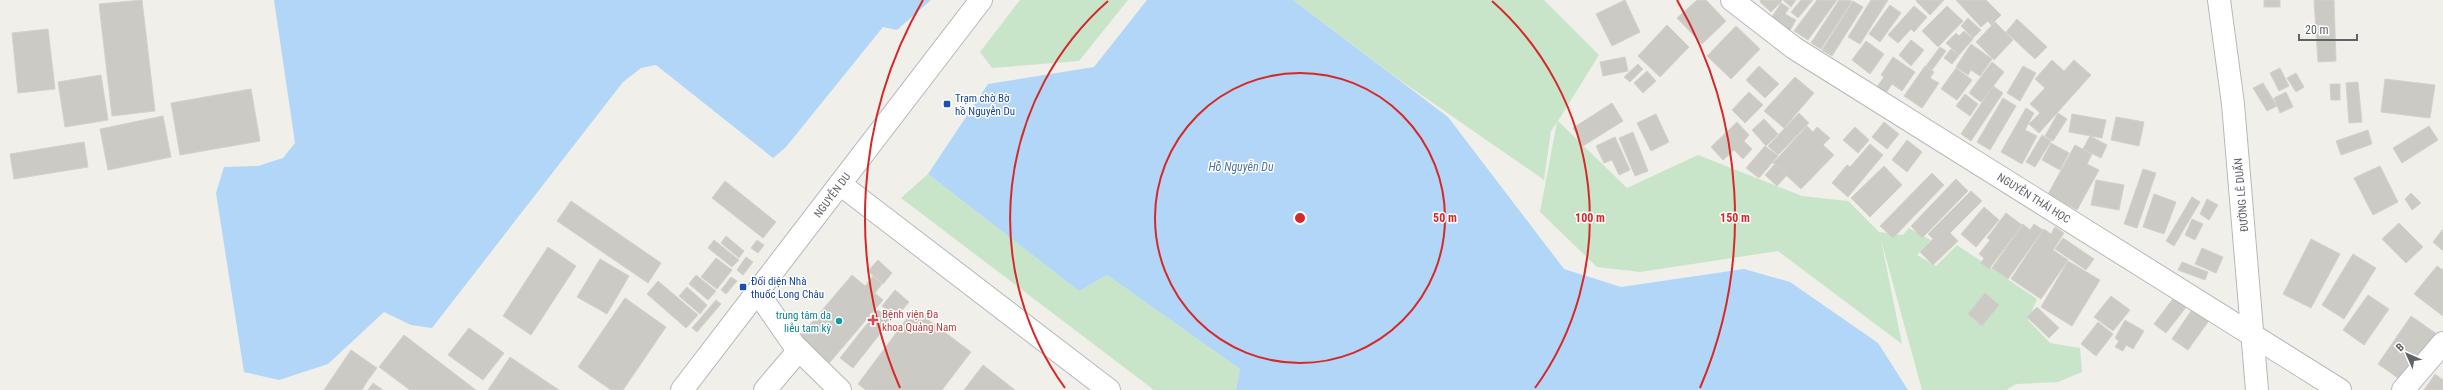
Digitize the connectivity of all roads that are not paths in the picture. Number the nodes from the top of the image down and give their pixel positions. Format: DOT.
graph roads {
  1 [pos="981,0"];
  2 [pos="1732,0"];
  3 [pos="2219,0"];
  4 [pos="840,184"];
  5 [pos="758,293"];
  6 [pos="2252,336"];
  7 [pos="2443,343"];
  8 [pos="799,350"];
  9 [pos="682,390"];
  10 [pos="765,390"];
  11 [pos="840,390"];
  12 [pos="1109,390"];
  13 [pos="2258,390"];
  14 [pos="2340,390"];
  15 [pos="2403,390"];
  1 -- 4 [label="street, NGUYỄN DU"];
  2 -- 6 [label="street, NGUYỄN THÁI HỌC"];
  3 -- 6 [label="street, ĐƯỜNG LÊ DUẨN"];
  4 -- 5 [label="street, NGUYỄN DU"];
  4 -- 12 [label="street"];
  5 -- 8 [label="street"];
  5 -- 9 [label="street, NGUYỄN DU"];
  6 -- 13 [label="street, ĐƯỜNG LÊ DUẨN"];
  6 -- 14 [label="street, NGUYỄN THÁI HỌC"];
  7 -- 15 [label="street"];
  8 -- 10 [label="street"];
  8 -- 11 [label="street"];
}
